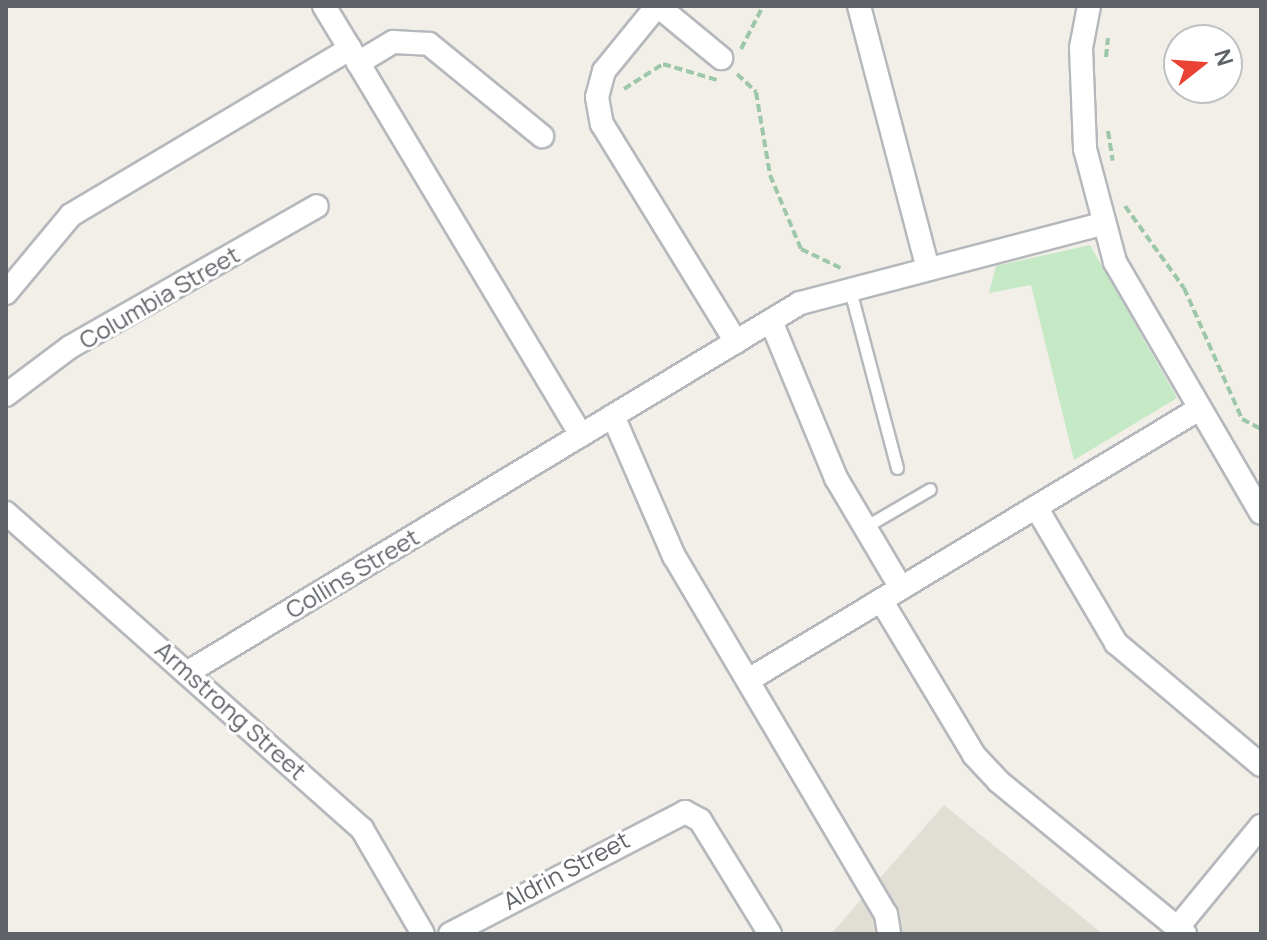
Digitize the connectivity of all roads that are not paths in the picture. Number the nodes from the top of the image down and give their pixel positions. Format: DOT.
graph roads {
  1 [pos="324,6"];
  2 [pos="658,6"];
  3 [pos="859,6"];
  4 [pos="1089,6"];
  5 [pos="354,56"];
  6 [pos="721,58"];
  7 [pos="542,136"];
  8 [pos="317,206"];
  9 [pos="1104,223"];
  10 [pos="928,269"];
  11 [pos="850,290"];
  12 [pos="6,293"];
  13 [pos="771,321"];
  14 [pos="736,342"];
  15 [pos="10,386"];
  16 [pos="1199,409"];
  17 [pos="613,416"];
  18 [pos="581,435"];
  19 [pos="897,468"];
  20 [pos="930,489"];
  21 [pos="1036,507"];
  22 [pos="6,513"];
  23 [pos="1261,513"];
  24 [pos="865,527"];
  25 [pos="901,588"];
  26 [pos="881,600"];
  27 [pos="190,671"];
  28 [pos="750,679"];
  29 [pos="1261,765"];
  30 [pos="1261,826"];
  31 [pos="1181,931"];
  32 [pos="423,934"];
  33 [pos="450,934"];
  34 [pos="770,934"];
  35 [pos="889,934"];
  1 -- 5 [label="street"];
  2 -- 6 [label="street"];
  2 -- 14 [label="street"];
  3 -- 10 [label="street"];
  4 -- 9 [label="street"];
  5 -- 7 [label="street"];
  5 -- 12 [label="street"];
  5 -- 18 [label="street"];
  8 -- 15 [label="street, Columbia Street"];
  9 -- 10 [label="street, Collins Street"];
  9 -- 16 [label="street"];
  10 -- 11 [label="street, Collins Street"];
  11 -- 13 [label="street, Collins Street"];
  11 -- 19 [label="lane"];
  13 -- 14 [label="street, Collins Street"];
  13 -- 24 [label="street"];
  14 -- 17 [label="street, Collins Street"];
  16 -- 21 [label="street"];
  16 -- 23 [label="street"];
  17 -- 18 [label="street, Collins Street"];
  17 -- 28 [label="street"];
  18 -- 27 [label="street, Collins Street"];
  20 -- 24 [label="lane"];
  21 -- 25 [label="street"];
  21 -- 29 [label="street"];
  22 -- 27 [label="street, Armstrong Street"];
  24 -- 25 [label="street"];
  25 -- 26 [label="street"];
  26 -- 28 [label="street"];
  26 -- 31 [label="street"];
  27 -- 32 [label="street, Armstrong Street"];
  28 -- 35 [label="street"];
  30 -- 31 [label="street"];
  33 -- 34 [label="street, Aldrin Street"];
}
